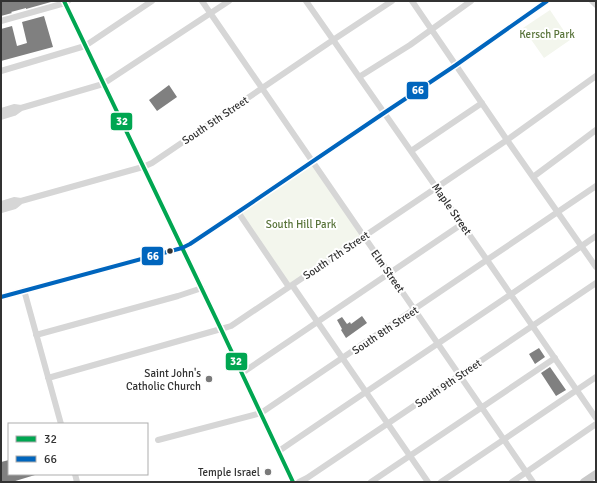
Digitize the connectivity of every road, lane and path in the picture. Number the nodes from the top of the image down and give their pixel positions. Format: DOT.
graph roads {
  1 [pos="152,1"];
  2 [pos="202,1"];
  3 [pos="228,1"];
  4 [pos="392,1"];
  5 [pos="412,1"];
  6 [pos="471,1"];
  7 [pos="546,1"];
  8 [pos="592,1"];
  9 [pos="66,2"];
  10 [pos="308,2"];
  11 [pos="596,6"];
  12 [pos="210,13"];
  13 [pos="1,21"];
  14 [pos="431,29"];
  15 [pos="333,40"];
  16 [pos="85,46"];
  17 [pos="456,66"];
  18 [pos="1,71"];
  19 [pos="596,76"];
  20 [pos="359,77"];
  21 [pos="104,84"];
  22 [pos="262,88"];
  23 [pos="482,103"];
  24 [pos="21,108"];
  25 [pos="1,111"];
  26 [pos="384,113"];
  27 [pos="1,117"];
  28 [pos="596,130"];
  29 [pos="507,140"];
  30 [pos="411,151"];
  31 [pos="313,161"];
  32 [pos="143,167"];
  33 [pos="533,176"];
  34 [pos="596,186"];
  35 [pos="436,187"];
  36 [pos="21,201"];
  37 [pos="1,204"];
  38 [pos="1,210"];
  39 [pos="238,212"];
  40 [pos="558,212"];
  41 [pos="462,224"];
  42 [pos="364,236"];
  43 [pos="596,236"];
  44 [pos="582,246"];
  45 [pos="182,248"];
  46 [pos="487,260"];
  47 [pos="596,267"];
  48 [pos="389,274"];
  49 [pos="596,283"];
  50 [pos="290,286"];
  51 [pos="202,288"];
  52 [pos="24,290"];
  53 [pos="511,294"];
  54 [pos="1,297"];
  55 [pos="414,310"];
  56 [pos="317,321"];
  57 [pos="533,326"];
  58 [pos="221,329"];
  59 [pos="36,335"];
  60 [pos="437,344"];
  61 [pos="343,358"];
  62 [pos="555,358"];
  63 [pos="242,373"];
  64 [pos="459,375"];
  65 [pos="596,376"];
  66 [pos="48,378"];
  67 [pos="577,390"];
  68 [pos="366,392"];
  69 [pos="482,408"];
  70 [pos="261,413"];
  71 [pos="596,418"];
  72 [pos="61,423"];
  73 [pos="388,423"];
  74 [pos="596,424"];
  75 [pos="504,439"];
  76 [pos="158,440"];
  77 [pos="279,451"];
  78 [pos="410,456"];
  79 [pos="526,472"];
  80 [pos="596,474"];
  81 [pos="293,482"];
  82 [pos="299,482"];
  83 [pos="371,482"];
  84 [pos="428,482"];
  85 [pos="440,482"];
  86 [pos="512,482"];
  87 [pos="534,482"];
  88 [pos="584,482"];
  1 -- 16 [label="street"];
  2 -- 12 [label="street, Elm Street"];
  3 -- 12 [label="street"];
  4 -- 15 [label="street, South 5th Street"];
  5 -- 14 [label="street"];
  6 -- 14 [label="street"];
  7 -- 17 [label="street"];
  8 -- 11 [label="street"];
  9 -- 13 [label="street"];
  9 -- 16 [label="street"];
  10 -- 15 [label="street, Maple Street"];
  12 -- 21 [label="street"];
  12 -- 22 [label="street, Elm Street"];
  14 -- 17 [label="street"];
  14 -- 20 [label="street"];
  15 -- 20 [label="street, Maple Street"];
  15 -- 22 [label="street, South 5th Street"];
  16 -- 18 [label="street"];
  16 -- 21 [label="street"];
  17 -- 23 [label="street"];
  17 -- 26 [label="street"];
  19 -- 29 [label="street, South 7th Street"];
  20 -- 26 [label="street, Maple Street"];
  21 -- 24 [label="street"];
  21 -- 32 [label="street"];
  22 -- 31 [label="street, Elm Street"];
  22 -- 32 [label="street, South 5th Street"];
  23 -- 29 [label="street"];
  23 -- 30 [label="street"];
  24 -- 25 [label="street"];
  24 -- 27 [label="street"];
  26 -- 30 [label="street, Maple Street"];
  26 -- 31 [label="street"];
  28 -- 33 [label="street"];
  29 -- 33 [label="street"];
  29 -- 35 [label="street, South 7th Street"];
  30 -- 35 [label="street, Maple Street"];
  31 -- 39 [label="street"];
  31 -- 42 [label="street, Elm Street"];
  32 -- 36 [label="street, South 5th Street"];
  32 -- 45 [label="street"];
  33 -- 40 [label="street"];
  34 -- 40 [label="street, South 8th Street"];
  35 -- 41 [label="street, Maple Street"];
  35 -- 42 [label="street, South 7th Street"];
  36 -- 37 [label="street, South 5th Street"];
  36 -- 38 [label="street, South 5th Street"];
  39 -- 45 [label="street"];
  39 -- 50 [label="street"];
  40 -- 44 [label="street"];
  40 -- 46 [label="street, South 8th Street"];
  41 -- 46 [label="street, Maple Street"];
  41 -- 48 [label="street"];
  42 -- 48 [label="street, Elm Street"];
  42 -- 50 [label="street, South 7th Street"];
  43 -- 44 [label="street"];
  44 -- 47 [label="street"];
  44 -- 53 [label="street"];
  45 -- 51 [label="street"];
  45 -- 52 [label="street"];
  46 -- 53 [label="street, Maple Street"];
  46 -- 55 [label="street, South 8th Street"];
  48 -- 55 [label="street, Elm Street"];
  48 -- 56 [label="street"];
  49 -- 57 [label="street, South 9th Street"];
  50 -- 56 [label="street"];
  50 -- 58 [label="street, South 7th Street"];
  51 -- 58 [label="street"];
  51 -- 59 [label="street"];
  52 -- 54 [label="street"];
  52 -- 59 [label="street"];
  53 -- 57 [label="street, Maple Street"];
  53 -- 60 [label="street"];
  55 -- 60 [label="street, Elm Street"];
  55 -- 61 [label="street, South 8th Street"];
  56 -- 61 [label="street"];
  56 -- 63 [label="street"];
  57 -- 62 [label="street, Maple Street"];
  57 -- 64 [label="street, South 9th Street"];
  58 -- 63 [label="street"];
  58 -- 66 [label="street, South 7th Street"];
  59 -- 66 [label="street"];
  60 -- 64 [label="street, Elm Street"];
  60 -- 68 [label="street"];
  61 -- 68 [label="street"];
  61 -- 70 [label="street, South 8th Street"];
  62 -- 67 [label="street, Maple Street"];
  62 -- 69 [label="street"];
  63 -- 70 [label="street"];
  64 -- 69 [label="street, Elm Street"];
  64 -- 73 [label="street, South 9th Street"];
  65 -- 67 [label="street"];
  66 -- 72 [label="street"];
  67 -- 71 [label="street, Maple Street"];
  67 -- 75 [label="street"];
  68 -- 73 [label="street"];
  68 -- 77 [label="street"];
  69 -- 75 [label="street, Elm Street"];
  69 -- 78 [label="street"];
  70 -- 76 [label="street, South 8th Street"];
  70 -- 77 [label="street"];
  73 -- 78 [label="street"];
  73 -- 82 [label="street, South 9th Street"];
  74 -- 79 [label="street"];
  75 -- 79 [label="street, Elm Street"];
  75 -- 85 [label="street"];
  77 -- 81 [label="street"];
  78 -- 83 [label="street"];
  78 -- 84 [label="street"];
  79 -- 86 [label="street"];
  79 -- 87 [label="street, Elm Street"];
  80 -- 88 [label="main road"];
}
